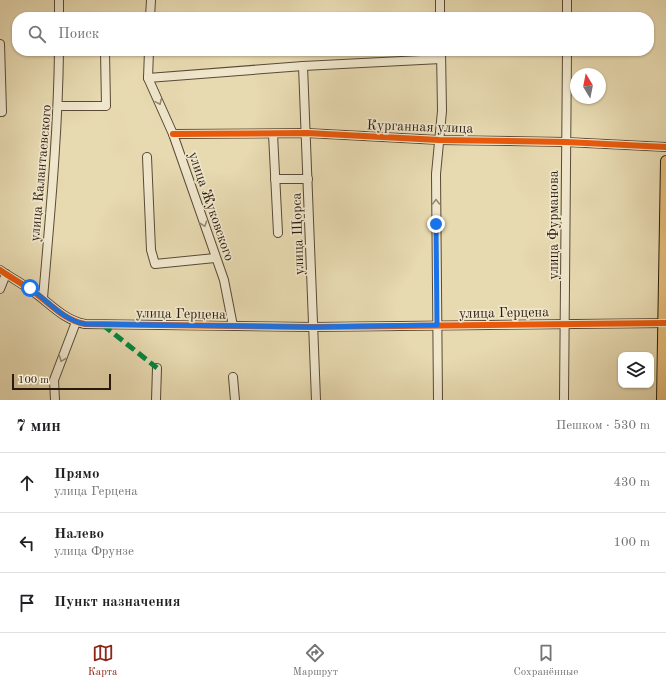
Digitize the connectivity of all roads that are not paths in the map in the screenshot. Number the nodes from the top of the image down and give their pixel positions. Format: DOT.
graph roads {
  1 [pos="59,0"];
  2 [pos="151,0"];
  3 [pos="440,0"];
  4 [pos="567,0"];
  5 [pos="59,12"];
  6 [pos="150,12"];
  7 [pos="440,12"];
  8 [pos="567,12"];
  9 [pos="0,44"];
  10 [pos="59,56"];
  11 [pos="104,56"];
  12 [pos="149,56"];
  13 [pos="428,56"];
  14 [pos="441,56"];
  15 [pos="567,56"];
  16 [pos="303,66"];
  17 [pos="148,78"];
  18 [pos="59,106"];
  19 [pos="0,112"];
  20 [pos="173,134"];
  21 [pos="273,134"];
  22 [pos="307,134"];
  23 [pos="439,140"];
  24 [pos="566,142"];
  25 [pos="666,147"];
  26 [pos="147,157"];
  27 [pos="666,161"];
  28 [pos="275,179"];
  29 [pos="308,179"];
  30 [pos="278,233"];
  31 [pos="215,258"];
  32 [pos="3,272"];
  33 [pos="0,289"];
  34 [pos="43,298"];
  35 [pos="76,322"];
  36 [pos="565,323"];
  37 [pos="665,323"];
  38 [pos="437,325"];
  39 [pos="233,326"];
  40 [pos="313,327"];
  41 [pos="157,368"];
  42 [pos="233,377"];
  43 [pos="55,400"];
  44 [pos="156,400"];
  45 [pos="234,400"];
  46 [pos="316,400"];
  47 [pos="438,400"];
  48 [pos="564,400"];
  49 [pos="662,400"];
  1 -- 5 [label="street"];
  2 -- 6 [label="street"];
  3 -- 7 [label="street"];
  4 -- 8 [label="street"];
  9 -- 19 [label="street"];
  10 -- 18 [label="street, улица Калантаевского"];
  11 -- 18 [label="street"];
  12 -- 17 [label="street, улица Жуковского"];
  13 -- 16 [label="street"];
  14 -- 23 [label="street"];
  15 -- 24 [label="street, улица Фурманова"];
  16 -- 17 [label="street"];
  16 -- 22 [label="street, улица Щорса"];
  17 -- 20 [label="street, улица Жуковского, one-way"];
  18 -- 34 [label="street, улица Калантаевского"];
  20 -- 21 [label="street, Курганная улица"];
  20 -- 31 [label="street, улица Жуковского, one-way"];
  21 -- 22 [label="street, Курганная улица"];
  21 -- 28 [label="street"];
  22 -- 23 [label="street, Курганная улица"];
  22 -- 29 [label="street, улица Щорса"];
  23 -- 24 [label="street, Курганная улица"];
  38 -- 23 [label="street, one-way"];
  24 -- 25 [label="street, Курганная улица"];
  24 -- 36 [label="street, улица Фурманова"];
  26 -- 31 [label="street"];
  27 -- 37 [label="main road"];
  28 -- 29 [label="street"];
  28 -- 30 [label="street"];
  29 -- 40 [label="street, улица Щорса"];
  31 -- 39 [label="street, улица Жуковского"];
  32 -- 33 [label="street"];
  32 -- 34 [label="street, улица Герцена"];
  34 -- 35 [label="street, улица Герцена"];
  35 -- 39 [label="street, улица Герцена"];
  35 -- 43 [label="street, one-way"];
  36 -- 37 [label="street, улица Герцена"];
  36 -- 38 [label="street, улица Герцена"];
  36 -- 48 [label="street, улица Фурманова"];
  37 -- 49 [label="main road"];
  38 -- 40 [label="street, улица Герцена"];
  38 -- 47 [label="street"];
  39 -- 40 [label="street, улица Герцена"];
  40 -- 46 [label="street, улица Щорса"];
  41 -- 44 [label="street"];
  42 -- 45 [label="street"];
}
